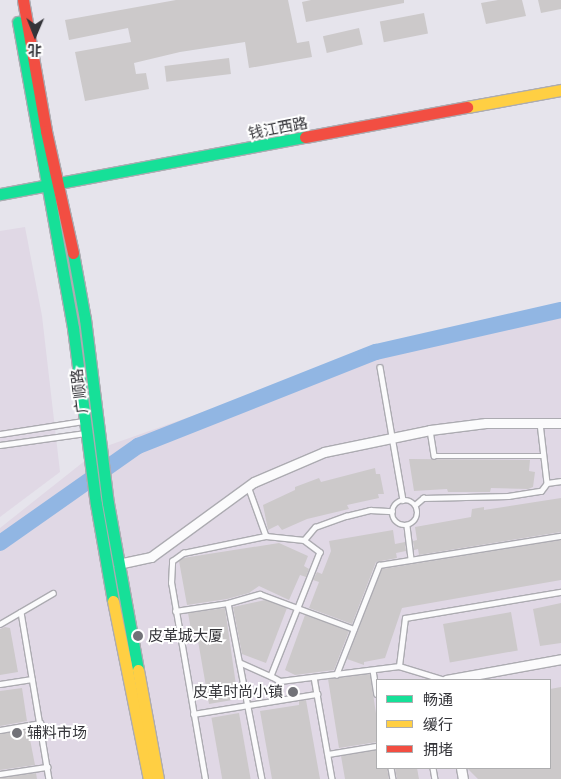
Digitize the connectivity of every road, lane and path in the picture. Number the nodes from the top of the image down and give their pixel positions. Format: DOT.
graph roads {
  1 [pos="14,0"];
  2 [pos="23,0"];
  3 [pos="561,90"];
  4 [pos="60,183"];
  5 [pos="45,186"];
  6 [pos="0,194"];
  7 [pos="380,367"];
  8 [pos="540,423"];
  9 [pos="561,423"];
  10 [pos="98,425"];
  11 [pos="86,427"];
  12 [pos="430,430"];
  13 [pos="0,434"];
  14 [pos="390,436"];
  15 [pos="0,446"];
  16 [pos="543,456"];
  17 [pos="561,481"];
  18 [pos="547,484"];
  19 [pos="248,486"];
  20 [pos="403,500"];
  21 [pos="102,504"];
  22 [pos="415,505"];
  23 [pos="392,511"];
  24 [pos="407,526"];
  25 [pos="266,536"];
  26 [pos="561,536"];
  27 [pos="304,540"];
  28 [pos="411,560"];
  29 [pos="118,564"];
  30 [pos="561,592"];
  31 [pos="53,593"];
  32 [pos="228,603"];
  33 [pos="298,607"];
  34 [pos="175,611"];
  35 [pos="21,612"];
  36 [pos="0,624"];
  37 [pos="354,629"];
  38 [pos="561,659"];
  39 [pos="239,662"];
  40 [pos="399,666"];
  41 [pos="373,670"];
  42 [pos="425,674"];
  43 [pos="336,675"];
  44 [pos="270,676"];
  45 [pos="314,677"];
  46 [pos="32,679"];
  47 [pos="423,679"];
  48 [pos="442,679"];
  49 [pos="451,679"];
  50 [pos="0,684"];
  51 [pos="376,688"];
  52 [pos="317,694"];
  53 [pos="247,704"];
  54 [pos="193,714"];
  55 [pos="40,724"];
  56 [pos="0,730"];
  57 [pos="376,746"];
  58 [pos="328,754"];
  59 [pos="47,767"];
  60 [pos="0,774"];
  61 [pos="49,779"];
  62 [pos="149,779"];
  63 [pos="158,779"];
  64 [pos="205,779"];
  65 [pos="262,779"];
  66 [pos="332,779"];
  1 -- 5 [label="main road, 广顺路"];
  2 -- 4 [label="main road, 广顺路"];
  3 -- 4 [label="main road, 钱江西路"];
  4 -- 5 [label="main road, 钱江西路"];
  4 -- 10 [label="main road, 广顺路"];
  5 -- 6 [label="main road, 钱江西路"];
  5 -- 11 [label="main road, 广顺路"];
  7 -- 14 [label="lane"];
  8 -- 9 [label="street"];
  8 -- 12 [label="street"];
  8 -- 16 [label="lane"];
  10 -- 11 [label="lane"];
  10 -- 11 [label="lane"];
  10 -- 21 [label="main road, 广顺路"];
  11 -- 13 [label="lane"];
  11 -- 15 [label="lane"];
  11 -- 21 [label="main road, 广顺路"];
  12 -- 14 [label="street"];
  12 -- 16 [label="lane"];
  14 -- 19 [label="street"];
  14 -- 20 [label="lane"];
  16 -- 18 [label="lane"];
  17 -- 18 [label="lane"];
  18 -- 22 [label="lane"];
  19 -- 25 [label="lane"];
  19 -- 29 [label="street"];
  20 -- 22 [label="lane"];
  20 -- 23 [label="lane"];
  21 -- 29 [label="main road, 广顺路"];
  21 -- 62 [label="main road, 广顺路"];
  22 -- 24 [label="lane"];
  23 -- 24 [label="lane"];
  23 -- 27 [label="lane"];
  24 -- 28 [label="lane"];
  25 -- 27 [label="lane"];
  25 -- 34 [label="lane"];
  26 -- 28 [label="lane"];
  27 -- 33 [label="lane"];
  28 -- 37 [label="lane"];
  29 -- 63 [label="main road, 广顺路"];
  30 -- 40 [label="lane"];
  31 -- 35 [label="lane"];
  32 -- 33 [label="lane"];
  32 -- 34 [label="lane"];
  32 -- 39 [label="lane"];
  33 -- 37 [label="lane"];
  33 -- 44 [label="lane"];
  34 -- 54 [label="lane"];
  35 -- 36 [label="lane"];
  35 -- 46 [label="lane"];
  37 -- 43 [label="lane"];
  38 -- 49 [label="street"];
  39 -- 44 [label="lane"];
  39 -- 53 [label="lane"];
  40 -- 41 [label="lane"];
  40 -- 42 [label="lane"];
  41 -- 43 [label="lane"];
  41 -- 51 [label="lane"];
  42 -- 47 [label="lane"];
  42 -- 48 [label="lane"];
  43 -- 45 [label="lane"];
  44 -- 45 [label="lane"];
  45 -- 52 [label="lane"];
  46 -- 50 [label="lane"];
  46 -- 55 [label="lane"];
  52 -- 53 [label="lane"];
  52 -- 58 [label="lane"];
  53 -- 54 [label="lane"];
  53 -- 65 [label="lane"];
  54 -- 64 [label="lane"];
  55 -- 56 [label="lane"];
  55 -- 59 [label="lane"];
  57 -- 58 [label="lane"];
  58 -- 66 [label="lane"];
  59 -- 60 [label="lane"];
  59 -- 61 [label="lane"];
}
